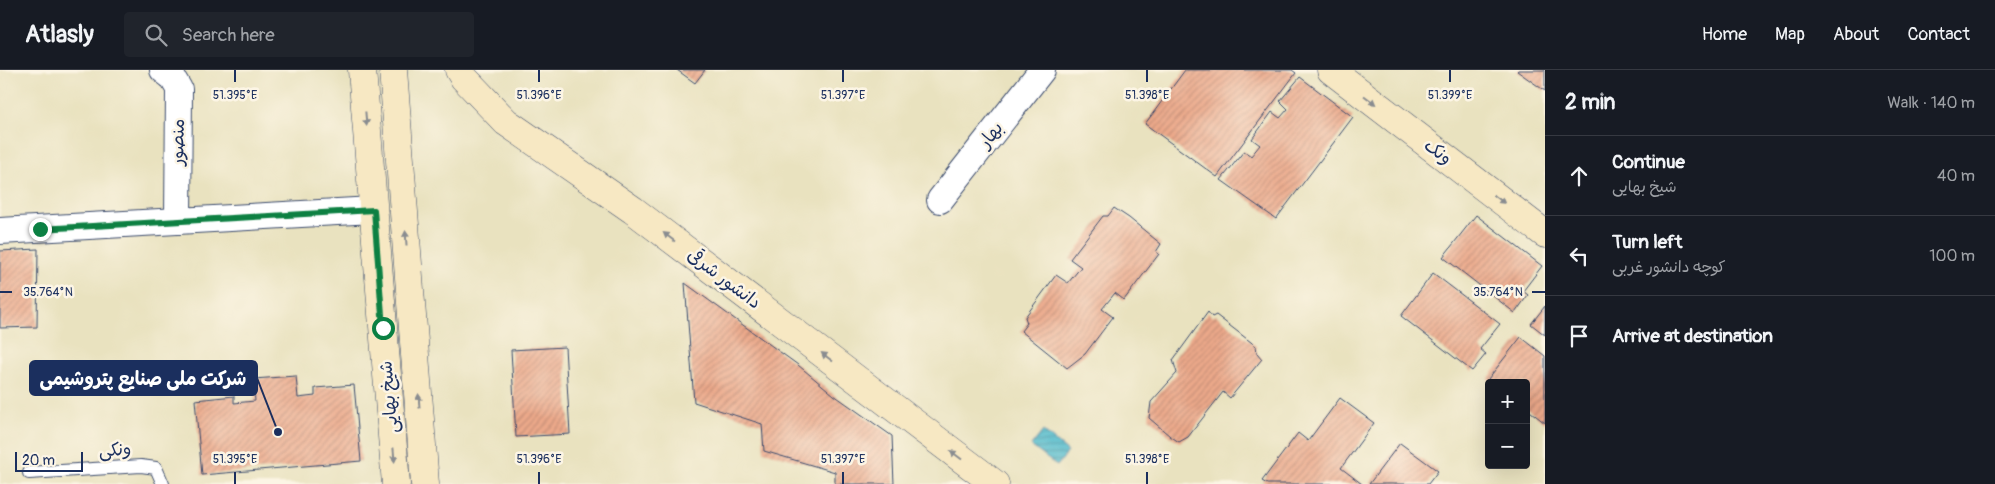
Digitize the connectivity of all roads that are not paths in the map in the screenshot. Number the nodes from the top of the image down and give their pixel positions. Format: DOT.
graph roads {
  1 [pos="163,70"];
  2 [pos="362,70"];
  3 [pos="393,70"];
  4 [pos="459,70"];
  5 [pos="478,70"];
  6 [pos="1042,70"];
  7 [pos="1332,70"];
  8 [pos="940,200"];
  9 [pos="374,210"];
  10 [pos="633,210"];
  11 [pos="178,221"];
  12 [pos="0,231"];
  13 [pos="1545,234"];
  14 [pos="29,473"];
  15 [pos="163,484"];
  16 [pos="396,484"];
  17 [pos="425,484"];
  18 [pos="995,484"];
  1 -- 11 [label="street, منصور"];
  2 -- 9 [label="main road, شیخ بهایی, one-way"];
  17 -- 3 [label="main road, شیخ بهایی, one-way"];
  4 -- 10 [label="main road, دانشور شرقی"];
  5 -- 10 [label="main road"];
  6 -- 8 [label="street, بهار"];
  7 -- 13 [label="main road, ونک, one-way"];
  9 -- 11 [label="street"];
  9 -- 16 [label="main road, شیخ بهایی, one-way"];
  18 -- 10 [label="main road, دانشور شرقی, one-way"];
  11 -- 12 [label="street"];
  14 -- 15 [label="lane, ونکی"];
}
